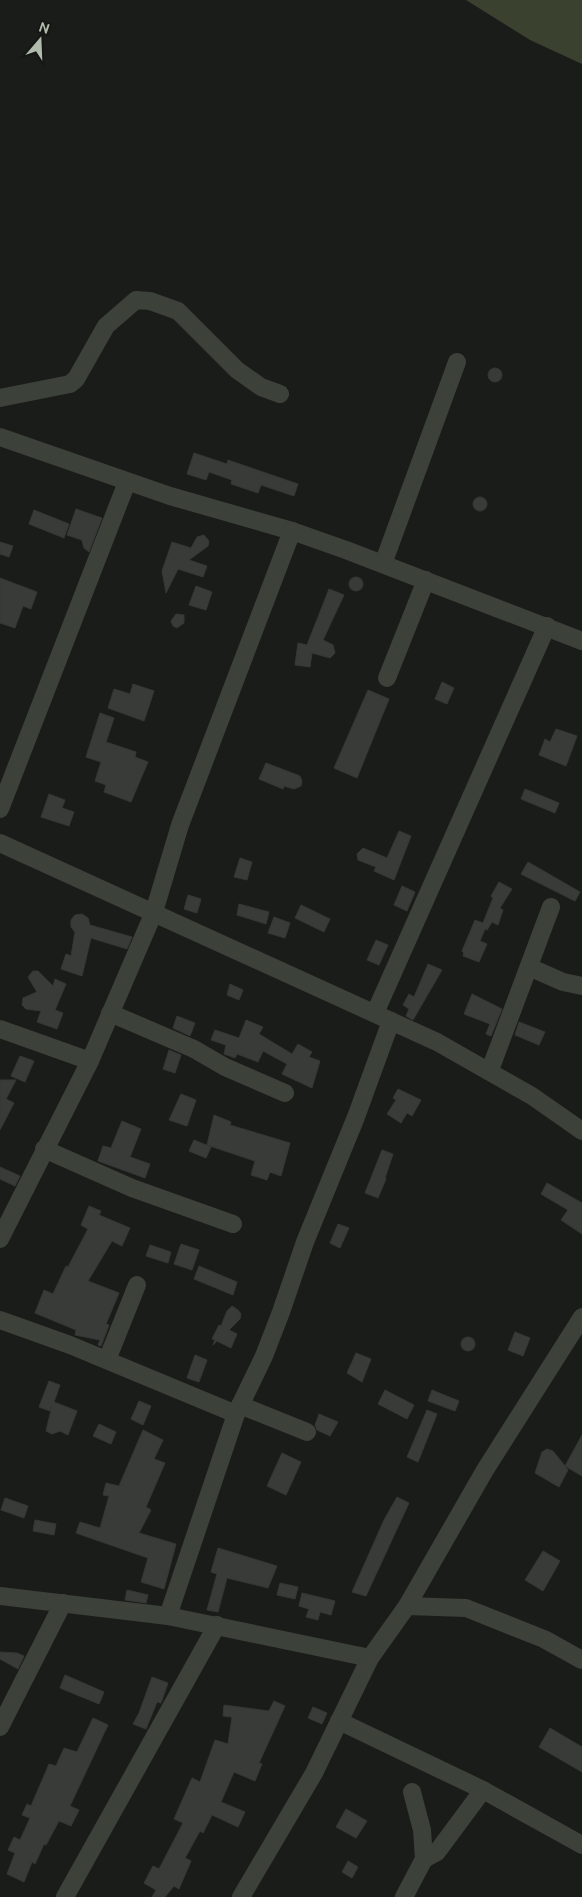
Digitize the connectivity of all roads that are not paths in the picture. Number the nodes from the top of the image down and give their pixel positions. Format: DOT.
graph roads {
  1 [pos="458,362"];
  2 [pos="280,394"];
  3 [pos="0,398"];
  4 [pos="0,437"];
  5 [pos="127,482"];
  6 [pos="292,531"];
  7 [pos="383,564"];
  8 [pos="426,580"];
  9 [pos="547,626"];
  10 [pos="582,641"];
  11 [pos="387,678"];
  12 [pos="0,809"];
  13 [pos="0,843"];
  14 [pos="551,907"];
  15 [pos="154,912"];
  16 [pos="529,966"];
  17 [pos="582,986"];
  18 [pos="375,1012"];
  19 [pos="110,1013"];
  20 [pos="391,1021"];
  21 [pos="0,1029"];
  22 [pos="90,1061"];
  23 [pos="490,1070"];
  24 [pos="285,1093"];
  25 [pos="582,1131"];
  26 [pos="44,1149"];
  27 [pos="5,1217"];
  28 [pos="233,1224"];
  29 [pos="0,1239"];
  30 [pos="136,1285"];
  31 [pos="582,1317"];
  32 [pos="0,1320"];
  33 [pos="107,1360"];
  34 [pos="238,1409"];
  35 [pos="307,1432"];
  36 [pos="0,1596"];
  37 [pos="63,1603"];
  38 [pos="407,1606"];
  39 [pos="168,1616"];
  40 [pos="217,1625"];
  41 [pos="370,1658"];
  42 [pos="582,1660"];
  43 [pos="339,1721"];
  44 [pos="0,1727"];
  45 [pos="483,1790"];
  46 [pos="412,1792"];
  47 [pos="582,1845"];
  48 [pos="424,1859"];
  49 [pos="65,1897"];
  50 [pos="241,1897"];
  51 [pos="404,1897"];
  1 -- 7 [label="street"];
  2 -- 3 [label="street"];
  4 -- 5 [label="street"];
  5 -- 6 [label="street"];
  5 -- 12 [label="street"];
  6 -- 7 [label="street"];
  6 -- 15 [label="street"];
  7 -- 8 [label="street"];
  8 -- 9 [label="street"];
  8 -- 11 [label="street"];
  9 -- 10 [label="street"];
  9 -- 18 [label="street"];
  13 -- 15 [label="street"];
  14 -- 16 [label="street"];
  15 -- 18 [label="street"];
  15 -- 19 [label="street"];
  16 -- 17 [label="street"];
  16 -- 23 [label="street"];
  18 -- 20 [label="street"];
  19 -- 22 [label="street"];
  19 -- 24 [label="street"];
  20 -- 23 [label="street"];
  20 -- 34 [label="street"];
  21 -- 22 [label="street"];
  22 -- 26 [label="street"];
  23 -- 25 [label="street"];
  26 -- 27 [label="street"];
  26 -- 28 [label="street"];
  27 -- 29 [label="street"];
  30 -- 33 [label="street"];
  31 -- 38 [label="street"];
  32 -- 33 [label="street"];
  33 -- 34 [label="street"];
  34 -- 35 [label="street"];
  34 -- 39 [label="street"];
  36 -- 37 [label="street"];
  37 -- 39 [label="street"];
  37 -- 44 [label="street"];
  38 -- 41 [label="street"];
  38 -- 42 [label="street"];
  39 -- 40 [label="street"];
  40 -- 41 [label="street"];
  40 -- 49 [label="street"];
  41 -- 43 [label="street"];
  43 -- 45 [label="street"];
  43 -- 50 [label="street"];
  45 -- 47 [label="street"];
  45 -- 48 [label="street"];
  46 -- 48 [label="street"];
  48 -- 51 [label="street"];
}
